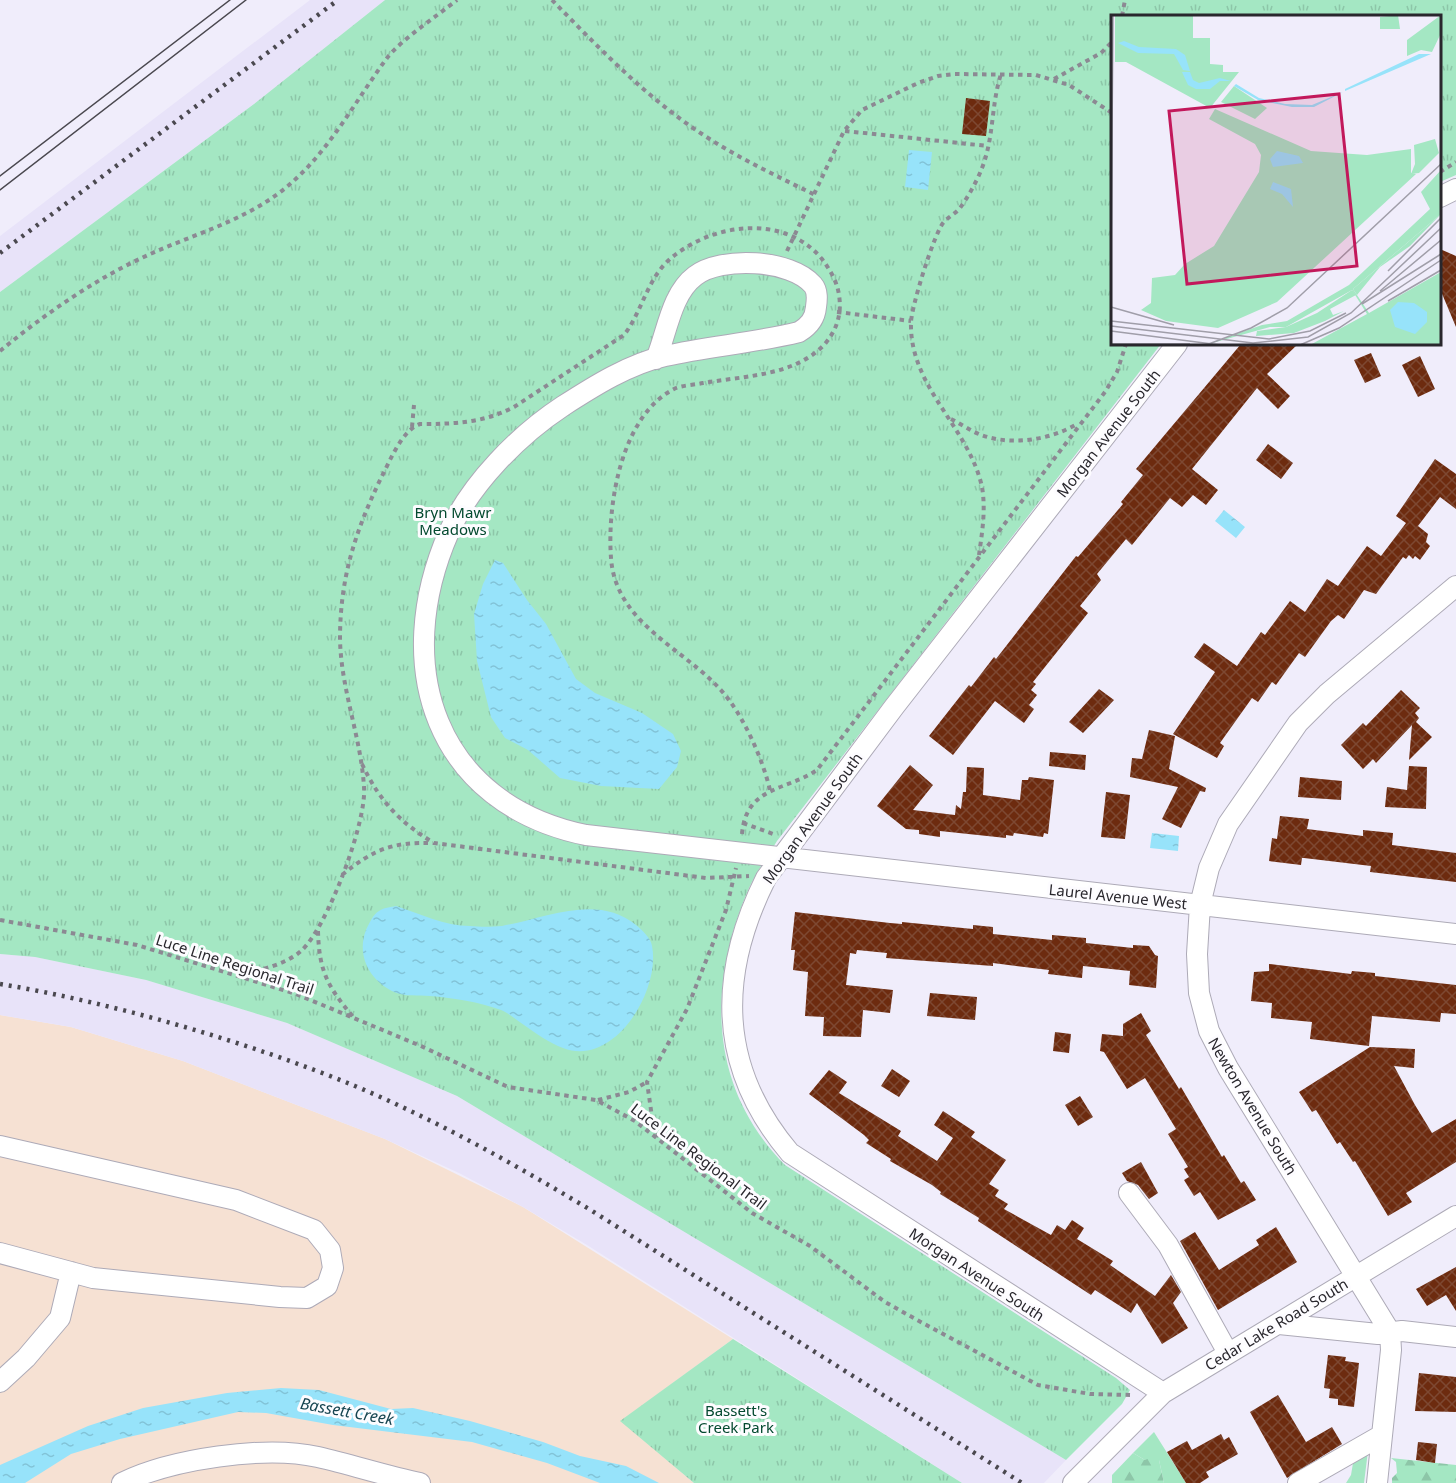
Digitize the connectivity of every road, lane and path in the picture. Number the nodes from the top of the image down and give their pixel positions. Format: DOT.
graph roads {
  1 [pos="457,0"];
  2 [pos="552,0"];
  3 [pos="1125,0"];
  4 [pos="1122,15"];
  5 [pos="1111,44"];
  6 [pos="1001,74"];
  7 [pos="1053,79"];
  8 [pos="1111,112"];
  9 [pos="844,131"];
  10 [pos="988,146"];
  11 [pos="1456,162"];
  12 [pos="1441,171"];
  13 [pos="1456,189"];
  14 [pos="815,195"];
  15 [pos="1441,196"];
  16 [pos="794,237"];
  17 [pos="778,268"];
  18 [pos="816,309"];
  19 [pos="839,312"];
  20 [pos="911,321"];
  21 [pos="1126,345"];
  22 [pos="1176,345"];
  23 [pos="0,351"];
  24 [pos="656,359"];
  25 [pos="414,405"];
  26 [pos="951,419"];
  27 [pos="1080,423"];
  28 [pos="412,427"];
  29 [pos="979,556"];
  30 [pos="1456,586"];
  31 [pos="359,757"];
  32 [pos="770,790"];
  33 [pos="743,823"];
  34 [pos="779,837"];
  35 [pos="434,843"];
  36 [pos="741,844"];
  37 [pos="780,859"];
  38 [pos="737,865"];
  39 [pos="342,875"];
  40 [pos="755,876"];
  41 [pos="734,877"];
  42 [pos="1200,904"];
  43 [pos="0,920"];
  44 [pos="318,930"];
  45 [pos="1456,934"];
  46 [pos="238,976"];
  47 [pos="355,1018"];
  48 [pos="647,1082"];
  49 [pos="596,1100"];
  50 [pos="659,1139"];
  51 [pos="0,1146"];
  52 [pos="1129,1193"];
  53 [pos="1456,1216"];
  54 [pos="0,1253"];
  55 [pos="71,1272"];
  56 [pos="1356,1276"];
  57 [pos="1279,1324"];
  58 [pos="1390,1332"];
  59 [pos="1456,1337"];
  60 [pos="1228,1353"];
  61 [pos="0,1382"];
  62 [pos="1157,1398"];
  63 [pos="1382,1435"];
  64 [pos="378,1479"];
  65 [pos="122,1483"];
  66 [pos="420,1483"];
  67 [pos="1073,1483"];
  68 [pos="1298,1483"];
  69 [pos="1377,1483"];
  1 -- 23 [label="path"];
  2 -- 14 [label="path"];
  3 -- 4 [label="path"];
  5 -- 7 [label="path"];
  6 -- 7 [label="path"];
  6 -- 9 [label="path"];
  6 -- 10 [label="path"];
  7 -- 8 [label="path"];
  9 -- 10 [label="path"];
  9 -- 14 [label="path"];
  10 -- 20 [label="path"];
  11 -- 12 [label="path"];
  13 -- 15 [label="street"];
  14 -- 16 [label="path"];
  16 -- 17 [label="path"];
  16 -- 19 [label="path"];
  16 -- 28 [label="path"];
  17 -- 18 [label="street"];
  17 -- 24 [label="street"];
  18 -- 19 [label="path"];
  18 -- 24 [label="street, Laurel Avenue West"];
  19 -- 20 [label="path"];
  19 -- 32 [label="path"];
  20 -- 26 [label="path"];
  21 -- 27 [label="path"];
  22 -- 37 [label="street, Morgan Avenue South"];
  24 -- 37 [label="street, Laurel Avenue West"];
  25 -- 28 [label="path"];
  26 -- 27 [label="path"];
  26 -- 29 [label="path"];
  27 -- 29 [label="path"];
  28 -- 31 [label="path"];
  29 -- 32 [label="path"];
  30 -- 42 [label="street, Newton Avenue South"];
  31 -- 35 [label="path"];
  31 -- 39 [label="path"];
  32 -- 33 [label="path"];
  33 -- 34 [label="path"];
  33 -- 36 [label="path"];
  35 -- 39 [label="path"];
  35 -- 41 [label="path"];
  37 -- 42 [label="street, Laurel Avenue West"];
  37 -- 62 [label="street, Morgan Avenue South"];
  38 -- 41 [label="path"];
  39 -- 44 [label="path"];
  40 -- 41 [label="path"];
  41 -- 48 [label="path"];
  42 -- 45 [label="street, Laurel Avenue West"];
  42 -- 56 [label="street, Newton Avenue South"];
  43 -- 46 [label="path, Luce Line Regional Trail"];
  44 -- 46 [label="path"];
  44 -- 47 [label="path"];
  46 -- 47 [label="path, Luce Line Regional Trail"];
  47 -- 49 [label="path, Luce Line Regional Trail"];
  48 -- 49 [label="path"];
  48 -- 50 [label="path"];
  49 -- 50 [label="path, Luce Line Regional Trail"];
  50 -- 62 [label="path, Luce Line Regional Trail"];
  51 -- 55 [label="street"];
  52 -- 60 [label="street"];
  53 -- 56 [label="street, Cedar Lake Road South"];
  54 -- 55 [label="street"];
  55 -- 61 [label="street"];
  56 -- 57 [label="street, Cedar Lake Road South"];
  56 -- 58 [label="street, Newton Avenue South"];
  57 -- 58 [label="street"];
  57 -- 60 [label="street, Cedar Lake Road South"];
  58 -- 59 [label="street"];
  58 -- 63 [label="street"];
  60 -- 62 [label="street, Cedar Lake Road South"];
  62 -- 67 [label="street, Cedar Lake Road South"];
  63 -- 68 [label="street"];
  63 -- 69 [label="street"];
  64 -- 65 [label="street"];
  64 -- 66 [label="street"];
}
